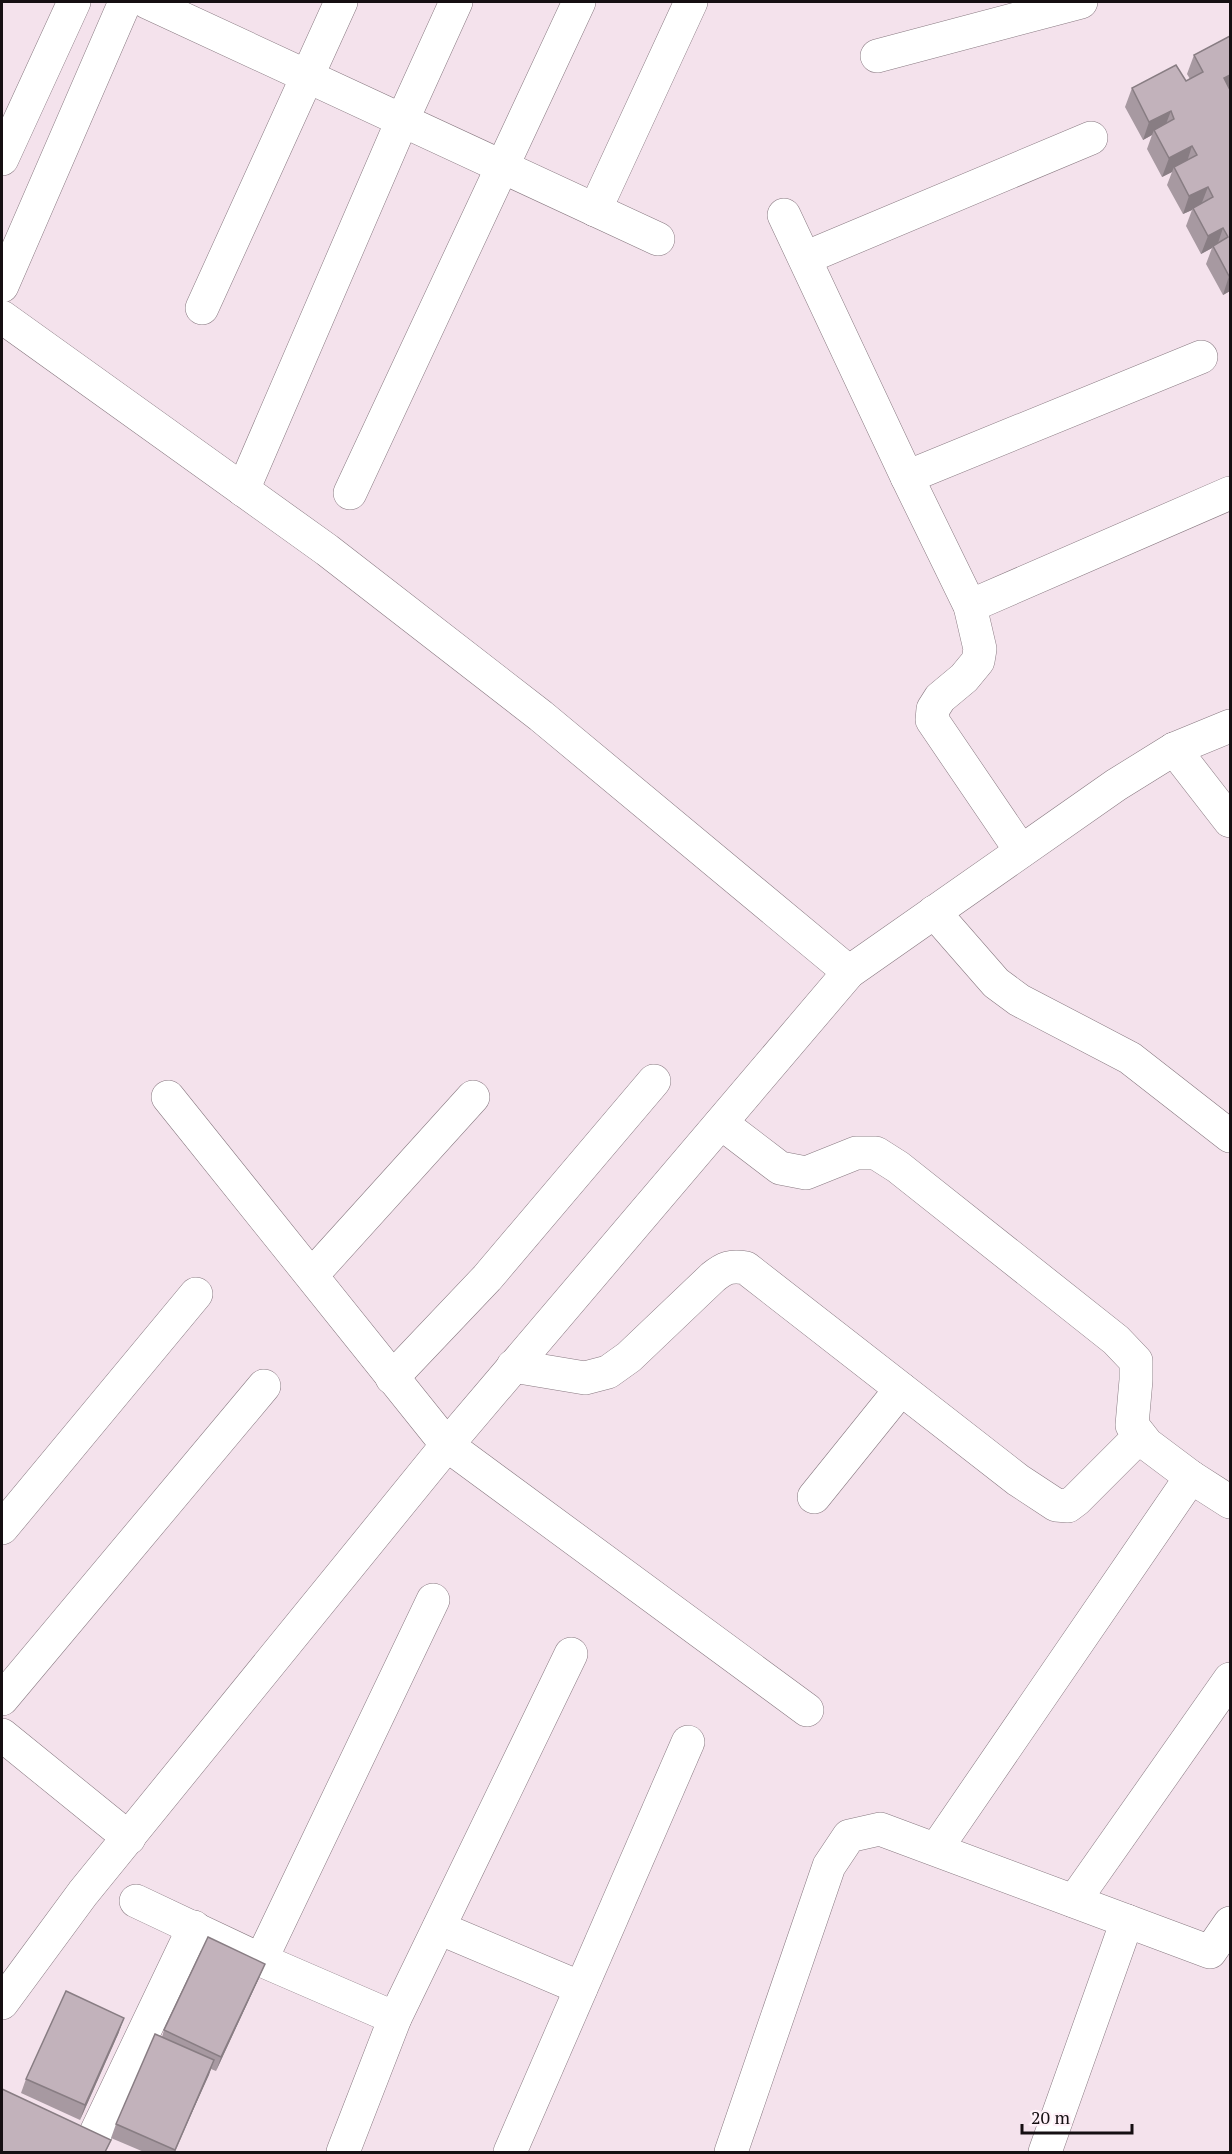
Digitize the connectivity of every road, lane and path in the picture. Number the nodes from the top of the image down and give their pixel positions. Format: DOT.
graph roads {
  1 [pos="74,2"];
  2 [pos="125,2"];
  3 [pos="147,2"];
  4 [pos="341,2"];
  5 [pos="456,2"];
  6 [pos="579,2"];
  7 [pos="691,2"];
  8 [pos="1081,2"];
  9 [pos="878,56"];
  10 [pos="306,77"];
  11 [pos="402,121"];
  12 [pos="1091,138"];
  13 [pos="2,159"];
  14 [pos="503,167"];
  15 [pos="595,210"];
  16 [pos="784,215"];
  17 [pos="658,239"];
  18 [pos="805,258"];
  19 [pos="2,285"];
  20 [pos="202,308"];
  21 [pos="2,317"];
  22 [pos="1201,357"];
  23 [pos="907,477"];
  24 [pos="243,490"];
  25 [pos="350,493"];
  26 [pos="1230,494"];
  27 [pos="970,606"];
  28 [pos="1230,726"];
  29 [pos="1174,749"];
  30 [pos="1230,821"];
  31 [pos="1021,851"];
  32 [pos="934,912"];
  33 [pos="849,972"];
  34 [pos="654,1081"];
  35 [pos="168,1096"];
  36 [pos="473,1097"];
  37 [pos="721,1123"];
  38 [pos="1230,1136"];
  39 [pos="312,1275"];
  40 [pos="196,1294"];
  41 [pos="513,1366"];
  42 [pos="392,1378"];
  43 [pos="264,1386"];
  44 [pos="900,1389"];
  45 [pos="1140,1436"];
  46 [pos="447,1445"];
  47 [pos="1191,1477"];
  48 [pos="814,1497"];
  49 [pos="1230,1502"];
  50 [pos="2,1528"];
  51 [pos="433,1600"];
  52 [pos="571,1654"];
  53 [pos="1230,1678"];
  54 [pos="2,1699"];
  55 [pos="807,1710"];
  56 [pos="2,1735"];
  57 [pos="688,1742"];
  58 [pos="129,1838"];
  59 [pos="936,1849"];
  60 [pos="136,1901"];
  61 [pos="1074,1901"];
  62 [pos="1127,1921"];
  63 [pos="1230,1923"];
  64 [pos="194,1927"];
  65 [pos="439,1928"];
  66 [pos="1220,1957"];
  67 [pos="261,1960"];
  68 [pos="581,1988"];
  69 [pos="2,2002"];
  70 [pos="395,2018"];
  71 [pos="92,2141"];
  72 [pos="343,2152"];
  73 [pos="510,2152"];
  74 [pos="731,2152"];
  75 [pos="1046,2152"];
  1 -- 13 [label="street"];
  2 -- 19 [label="street"];
  3 -- 10 [label="street"];
  4 -- 10 [label="street"];
  5 -- 11 [label="street"];
  6 -- 14 [label="street"];
  7 -- 15 [label="street"];
  8 -- 9 [label="street"];
  10 -- 11 [label="street"];
  10 -- 20 [label="street"];
  11 -- 14 [label="street"];
  11 -- 24 [label="street"];
  12 -- 18 [label="street"];
  14 -- 15 [label="street"];
  14 -- 25 [label="street"];
  15 -- 17 [label="street"];
  16 -- 18 [label="street"];
  18 -- 23 [label="street"];
  21 -- 24 [label="street"];
  22 -- 23 [label="street"];
  23 -- 27 [label="street"];
  24 -- 33 [label="street"];
  26 -- 27 [label="street"];
  27 -- 31 [label="street"];
  28 -- 29 [label="street"];
  29 -- 30 [label="street"];
  29 -- 31 [label="street"];
  31 -- 32 [label="street"];
  32 -- 33 [label="street"];
  32 -- 38 [label="street"];
  33 -- 37 [label="street"];
  34 -- 42 [label="street"];
  35 -- 39 [label="street"];
  36 -- 39 [label="street"];
  37 -- 41 [label="street"];
  37 -- 45 [label="street"];
  39 -- 42 [label="street"];
  40 -- 50 [label="street"];
  41 -- 44 [label="street"];
  41 -- 46 [label="street"];
  42 -- 46 [label="street"];
  43 -- 54 [label="street"];
  44 -- 45 [label="street"];
  44 -- 48 [label="street"];
  45 -- 47 [label="street"];
  46 -- 55 [label="street"];
  46 -- 58 [label="street"];
  47 -- 49 [label="street"];
  47 -- 59 [label="street"];
  51 -- 67 [label="street"];
  52 -- 65 [label="street"];
  53 -- 61 [label="street"];
  56 -- 58 [label="street"];
  57 -- 68 [label="street"];
  58 -- 69 [label="street"];
  59 -- 61 [label="street"];
  59 -- 74 [label="street"];
  60 -- 64 [label="street"];
  61 -- 62 [label="street"];
  62 -- 66 [label="street"];
  62 -- 75 [label="street"];
  63 -- 66 [label="street"];
  64 -- 67 [label="street"];
  64 -- 71 [label="street"];
  65 -- 68 [label="street"];
  65 -- 70 [label="street"];
  67 -- 70 [label="street"];
  68 -- 73 [label="street"];
  70 -- 72 [label="street"];
}
